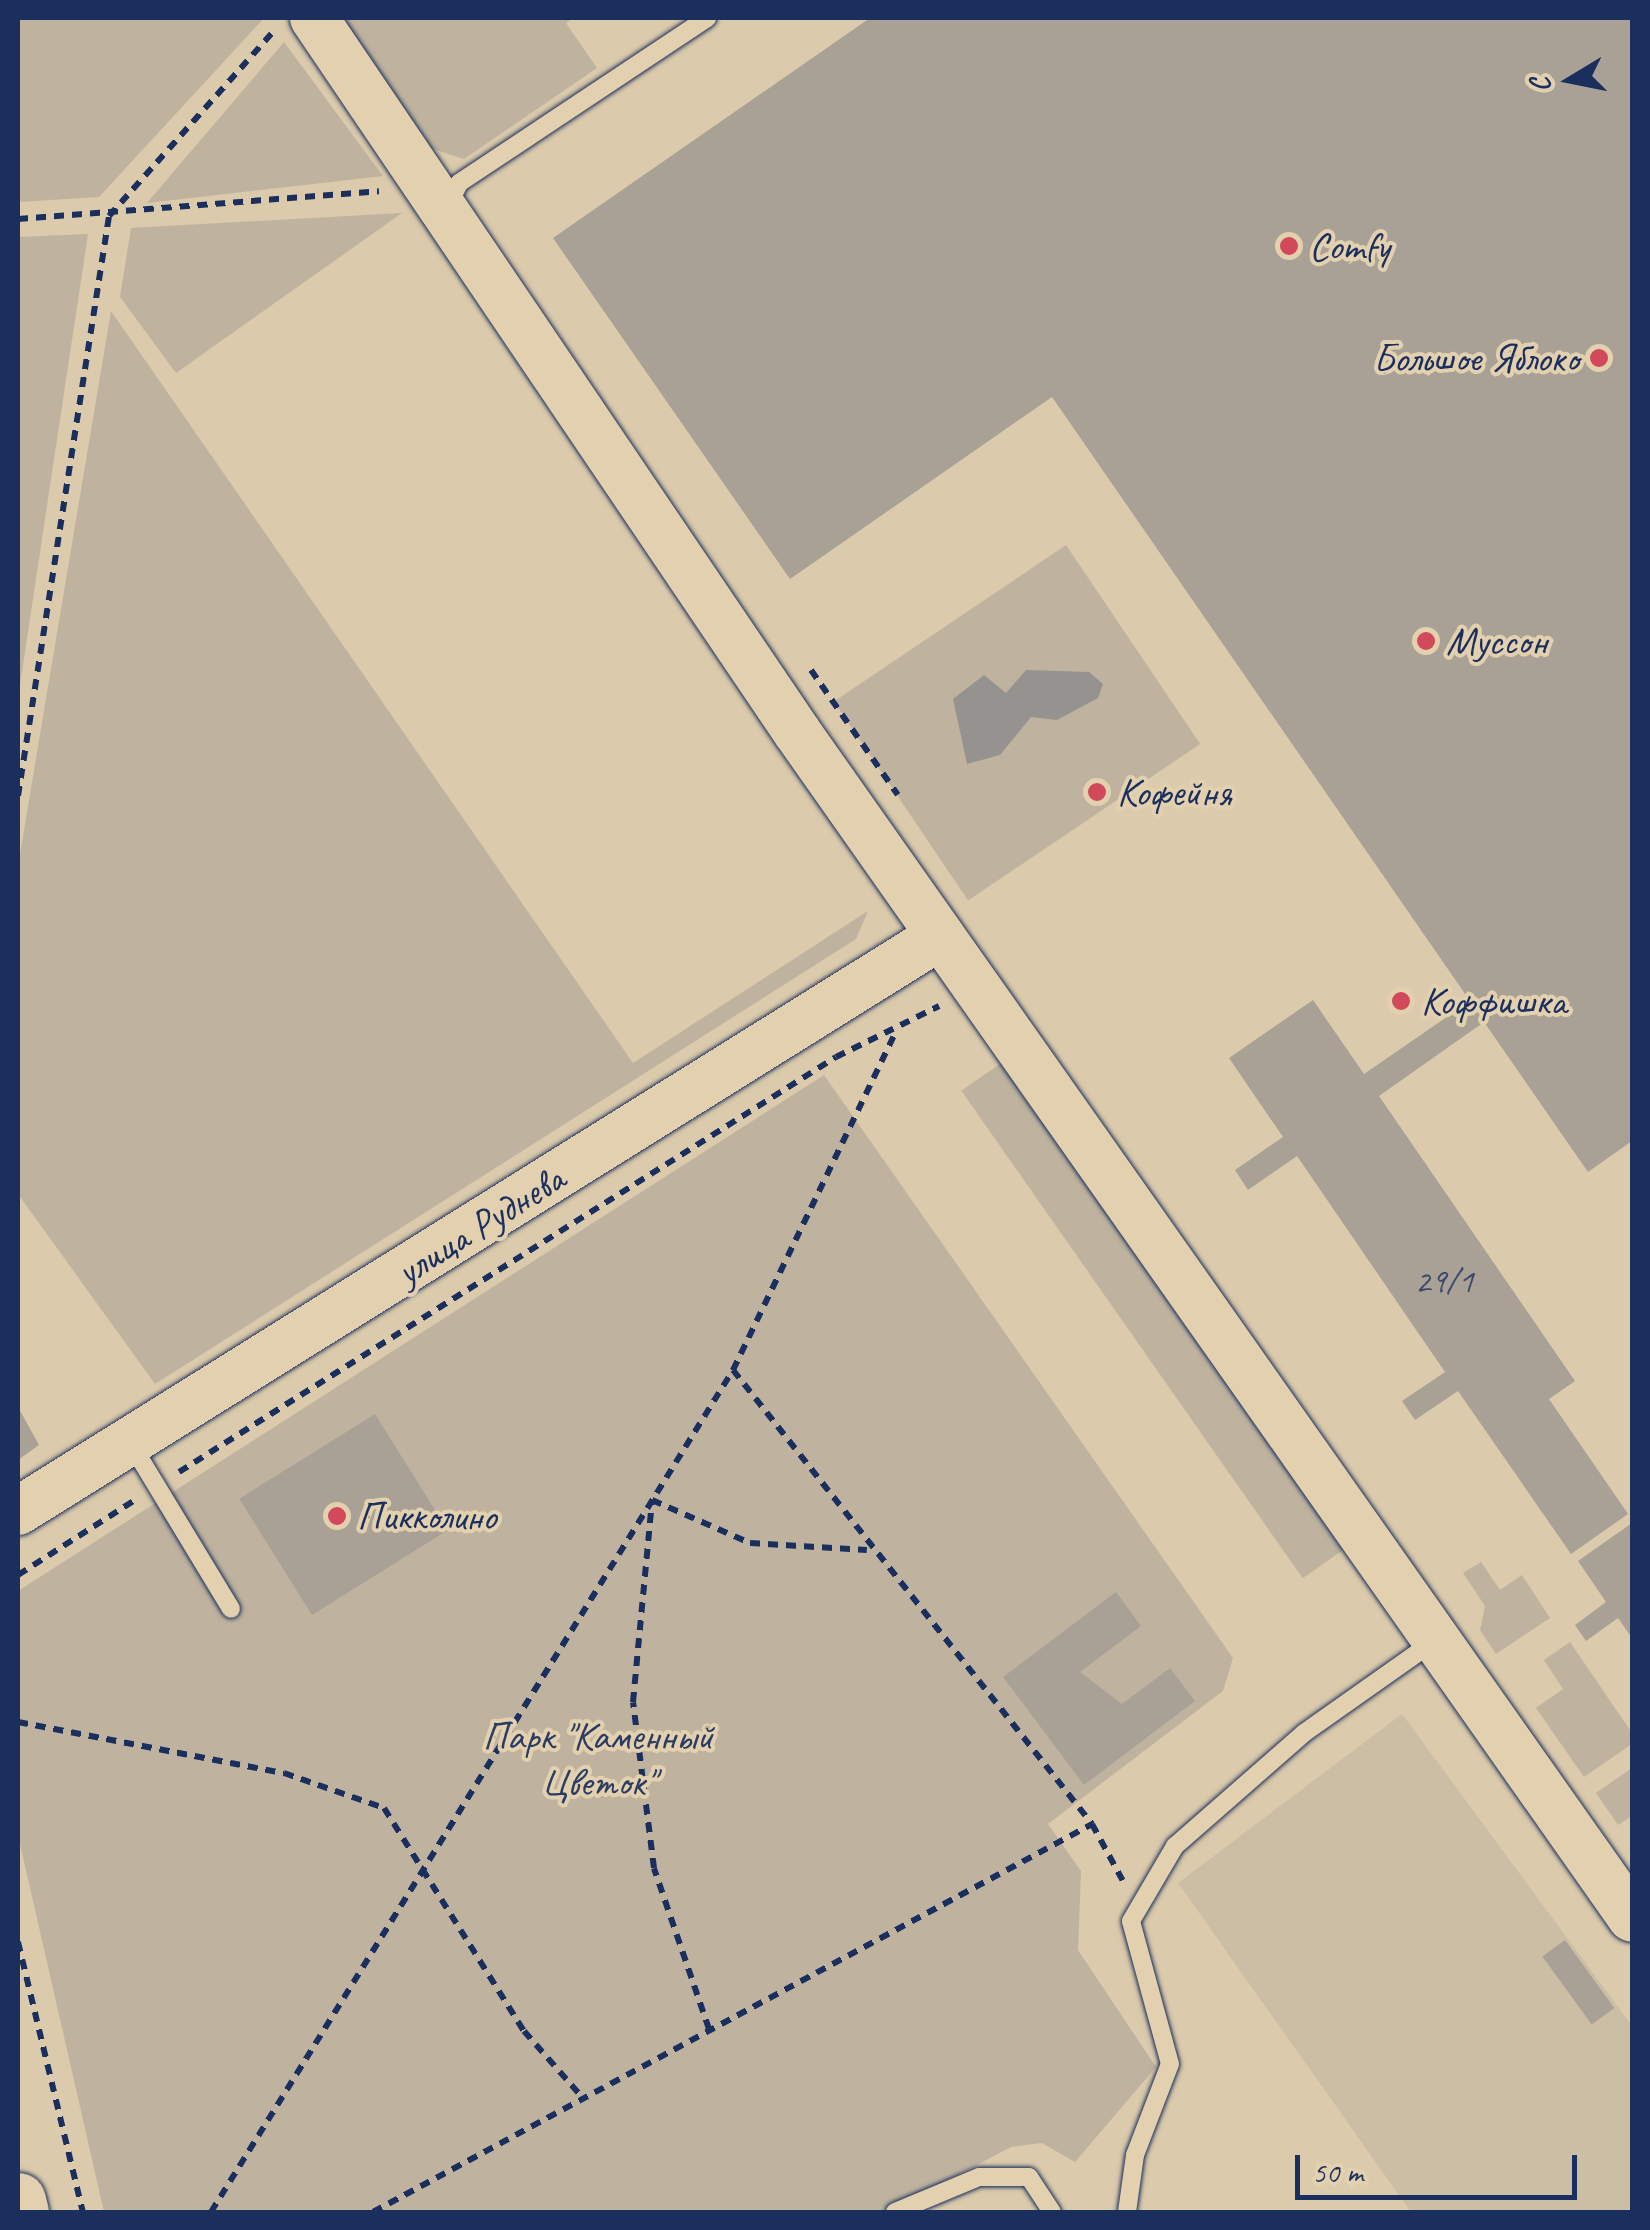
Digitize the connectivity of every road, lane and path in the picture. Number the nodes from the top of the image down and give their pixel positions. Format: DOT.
graph roads {
  1 [pos="286,18"];
  2 [pos="314,18"];
  3 [pos="707,18"];
  4 [pos="435,199"];
  5 [pos="109,216"];
  6 [pos="18,219"];
  7 [pos="18,796"];
  8 [pos="940,936"];
  9 [pos="973,986"];
  10 [pos="896,1031"];
  11 [pos="732,1370"];
  12 [pos="130,1442"];
  13 [pos="168,1480"];
  14 [pos="151,1490"];
  15 [pos="652,1500"];
  16 [pos="18,1511"];
  17 [pos="866,1550"];
  18 [pos="18,1574"];
  19 [pos="231,1609"];
  20 [pos="1433,1642"];
  21 [pos="18,1722"];
  22 [pos="1092,1824"];
  23 [pos="424,1865"];
  24 [pos="1124,1884"];
  25 [pos="1632,1918"];
  26 [pos="18,1942"];
  27 [pos="709,2029"];
  28 [pos="582,2098"];
  29 [pos="18,2200"];
  30 [pos="21,2212"];
  31 [pos="82,2212"];
  32 [pos="211,2212"];
  33 [pos="373,2212"];
  34 [pos="895,2212"];
  35 [pos="1052,2212"];
  36 [pos="1127,2212"];
  1 -- 5 [label="path"];
  2 -- 4 [label="street"];
  3 -- 4 [label="lane"];
  4 -- 5 [label="path"];
  4 -- 8 [label="street"];
  5 -- 6 [label="path"];
  5 -- 7 [label="path"];
  8 -- 9 [label="street"];
  8 -- 12 [label="street, улица Руднева"];
  9 -- 10 [label="path"];
  9 -- 20 [label="street"];
  10 -- 11 [label="path"];
  10 -- 13 [label="path"];
  11 -- 15 [label="path"];
  11 -- 17 [label="path"];
  12 -- 16 [label="street, улица Руднева"];
  12 -- 19 [label="lane"];
  14 -- 18 [label="path"];
  15 -- 17 [label="path"];
  15 -- 23 [label="path"];
  15 -- 27 [label="path"];
  17 -- 22 [label="path"];
  20 -- 25 [label="street"];
  20 -- 36 [label="lane"];
  21 -- 23 [label="path"];
  22 -- 24 [label="path"];
  22 -- 27 [label="path"];
  23 -- 28 [label="path"];
  23 -- 32 [label="path"];
  26 -- 31 [label="path"];
  27 -- 28 [label="path"];
  28 -- 33 [label="path"];
  29 -- 30 [label="main road"];
  34 -- 35 [label="lane"];
}
